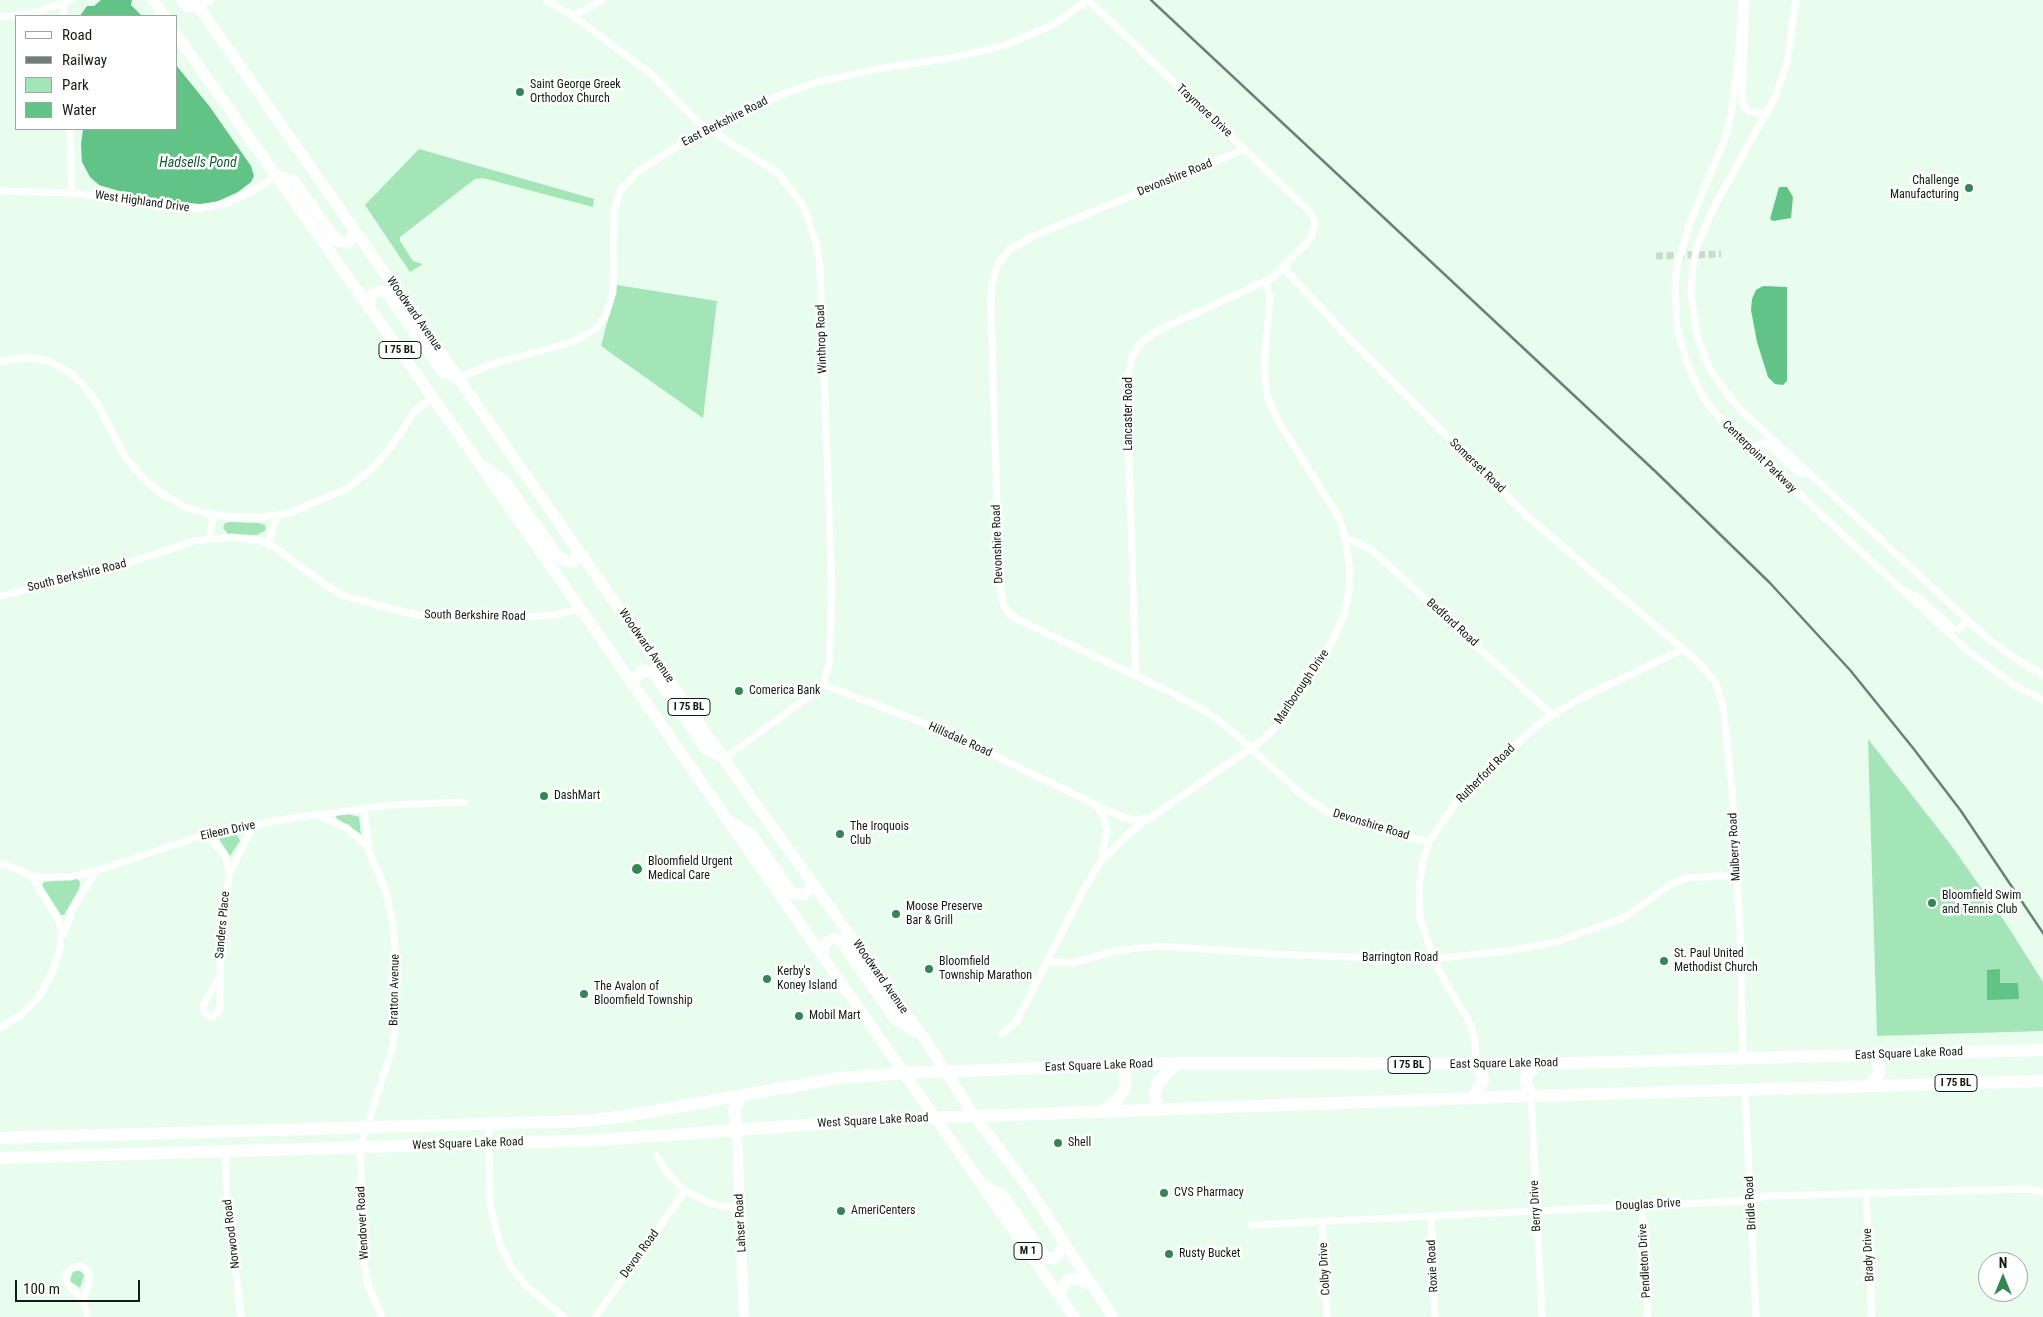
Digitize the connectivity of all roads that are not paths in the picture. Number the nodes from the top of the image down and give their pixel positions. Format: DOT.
graph roads {
  1 [pos="71,0"];
  2 [pos="153,0"];
  3 [pos="181,0"];
  4 [pos="211,0"];
  5 [pos="546,0"];
  6 [pos="602,0"];
  7 [pos="1088,0"];
  8 [pos="1742,0"];
  9 [pos="1746,0"];
  10 [pos="1796,0"];
  11 [pos="62,3"];
  12 [pos="197,3"];
  13 [pos="15,15"];
  14 [pos="19,15"];
  15 [pos="64,15"];
  16 [pos="163,15"];
  17 [pos="573,16"];
  18 [pos="0,17"];
  19 [pos="178,37"];
  20 [pos="1767,115"];
  21 [pos="709,128"];
  22 [pos="70,130"];
  23 [pos="1245,149"];
  24 [pos="276,176"];
  25 [pos="0,191"];
  26 [pos="72,193"];
  27 [pos="1315,225"];
  28 [pos="356,232"];
  29 [pos="1284,268"];
  30 [pos="1266,282"];
  31 [pos="369,306"];
  32 [pos="0,362"];
  33 [pos="459,378"];
  34 [pos="433,397"];
  35 [pos="1751,450"];
  36 [pos="476,460"];
  37 [pos="1811,474"];
  38 [pos="213,515"];
  39 [pos="278,515"];
  40 [pos="210,538"];
  41 [pos="1347,540"];
  42 [pos="268,543"];
  43 [pos="579,550"];
  44 [pos="1900,589"];
  45 [pos="0,596"];
  46 [pos="580,610"];
  47 [pos="1968,621"];
  48 [pos="1684,649"];
  49 [pos="2043,674"];
  50 [pos="1136,676"];
  51 [pos="631,682"];
  52 [pos="822,684"];
  53 [pos="2043,700"];
  54 [pos="1552,715"];
  55 [pos="1251,748"];
  56 [pos="725,758"];
  57 [pos="464,802"];
  58 [pos="1095,804"];
  59 [pos="364,808"];
  60 [pos="315,814"];
  61 [pos="1152,816"];
  62 [pos="726,819"];
  63 [pos="253,826"];
  64 [pos="207,835"];
  65 [pos="1429,842"];
  66 [pos="371,853"];
  67 [pos="1100,862"];
  68 [pos="0,863"];
  69 [pos="96,871"];
  70 [pos="1737,874"];
  71 [pos="31,876"];
  72 [pos="229,876"];
  73 [pos="813,883"];
  74 [pos="62,939"];
  75 [pos="824,957"];
  76 [pos="1434,959"];
  77 [pos="1047,961"];
  78 [pos="220,976"];
  79 [pos="0,1028"];
  80 [pos="920,1034"];
  81 [pos="1002,1034"];
  82 [pos="2043,1050"];
  83 [pos="1877,1055"];
  84 [pos="1743,1059"];
  85 [pos="1177,1063"];
  86 [pos="1538,1064"];
  87 [pos="1122,1065"];
  88 [pos="1476,1065"];
  89 [pos="944,1072"];
  90 [pos="905,1073"];
  91 [pos="2043,1081"];
  92 [pos="1870,1086"];
  93 [pos="1745,1089"];
  94 [pos="743,1095"];
  95 [pos="1531,1096"];
  96 [pos="1472,1098"];
  97 [pos="1157,1110"];
  98 [pos="1101,1112"];
  99 [pos="975,1116"];
  100 [pos="936,1118"];
  101 [pos="489,1124"];
  102 [pos="367,1127"];
  103 [pos="736,1130"];
  104 [pos="0,1138"];
  105 [pos="489,1143"];
  106 [pos="360,1147"];
  107 [pos="225,1150"];
  108 [pos="657,1156"];
  109 [pos="0,1158"];
  110 [pos="982,1184"];
  111 [pos="685,1191"];
  112 [pos="2043,1192"];
  113 [pos="1866,1193"];
  114 [pos="1750,1199"];
  115 [pos="1642,1205"];
  116 [pos="739,1208"];
  117 [pos="1536,1210"];
  118 [pos="1431,1216"];
  119 [pos="1322,1221"];
  120 [pos="1252,1225"];
  121 [pos="1065,1243"];
  122 [pos="1091,1285"];
  123 [pos="1058,1294"];
  124 [pos="83,1299"];
  125 [pos="87,1317"];
  126 [pos="241,1317"];
  127 [pos="382,1317"];
  128 [pos="564,1317"];
  129 [pos="595,1317"];
  130 [pos="744,1317"];
  131 [pos="1074,1317"];
  132 [pos="1113,1317"];
  133 [pos="1327,1317"];
  134 [pos="1435,1317"];
  135 [pos="1542,1317"];
  136 [pos="1648,1317"];
  137 [pos="1756,1317"];
  138 [pos="1872,1317"];
  1 -- 11 [label="street"];
  2 -- 16 [label="main road"];
  3 -- 12 [label="main road"];
  4 -- 12 [label="street"];
  5 -- 17 [label="street, Winthrop Road"];
  6 -- 17 [label="street"];
  7 -- 21 [label="street, East Berkshire Road"];
  7 -- 23 [label="street, Traymore Drive"];
  8 -- 35 [label="street, Centerpoint Parkway"];
  9 -- 20 [label="street"];
  10 -- 20 [label="street, Centerpoint Parkway"];
  11 -- 14 [label="street"];
  11 -- 15 [label="street"];
  12 -- 28 [label="main road, Woodward Avenue / I 75 BL"];
  13 -- 18 [label="street"];
  17 -- 21 [label="street, Winthrop Road"];
  19 -- 24 [label="main road, I 75 BL"];
  20 -- 37 [label="street, Centerpoint Parkway"];
  21 -- 33 [label="street, East Berkshire Road"];
  21 -- 52 [label="street, Winthrop Road"];
  22 -- 26 [label="street"];
  23 -- 27 [label="street, Traymore Drive"];
  23 -- 50 [label="street, Devonshire Road"];
  24 -- 26 [label="street, West Highland Drive"];
  24 -- 28 [label="main road"];
  24 -- 31 [label="main road, I 75 BL"];
  25 -- 26 [label="street, West Highland Drive"];
  27 -- 29 [label="street, Lancaster Road"];
  28 -- 33 [label="main road, Woodward Avenue / I 75 BL"];
  29 -- 30 [label="street, Lancaster Road"];
  29 -- 48 [label="street, Somerset Road"];
  30 -- 41 [label="street, Marlborough Drive"];
  30 -- 50 [label="street, Lancaster Road"];
  31 -- 33 [label="main road"];
  31 -- 34 [label="main road, I 75 BL"];
  32 -- 38 [label="street"];
  33 -- 43 [label="main road, Woodward Avenue / I 75 BL"];
  34 -- 36 [label="main road, I 75 BL"];
  34 -- 39 [label="street"];
  35 -- 37 [label="street"];
  35 -- 44 [label="street, Centerpoint Parkway"];
  36 -- 43 [label="main road"];
  36 -- 46 [label="main road, I 75 BL"];
  37 -- 47 [label="street, Centerpoint Parkway"];
  38 -- 39 [label="street"];
  38 -- 40 [label="street"];
  39 -- 42 [label="street"];
  40 -- 42 [label="street, South Berkshire Road"];
  40 -- 45 [label="street, South Berkshire Road"];
  41 -- 54 [label="street, Bedford Road"];
  41 -- 55 [label="street, Marlborough Drive"];
  42 -- 46 [label="street, South Berkshire Road"];
  43 -- 56 [label="main road, Woodward Avenue / I 75 BL"];
  44 -- 47 [label="street"];
  44 -- 53 [label="street, Centerpoint Parkway"];
  46 -- 51 [label="main road, I 75 BL"];
  47 -- 49 [label="street, Centerpoint Parkway"];
  48 -- 54 [label="street, Rutherford Road"];
  48 -- 70 [label="street, Mulberry Road"];
  50 -- 55 [label="street, Devonshire Road"];
  51 -- 56 [label="main road"];
  51 -- 62 [label="main road, I 75 BL"];
  52 -- 56 [label="street"];
  52 -- 58 [label="street, Hillsdale Road"];
  54 -- 65 [label="street, Rutherford Road"];
  55 -- 61 [label="street, Marlborough Drive"];
  55 -- 65 [label="street, Devonshire Road"];
  56 -- 73 [label="main road, Woodward Avenue / I 75 BL"];
  57 -- 59 [label="street, Eileen Drive"];
  58 -- 61 [label="street, Hillsdale Road"];
  58 -- 67 [label="street"];
  59 -- 60 [label="street, Eileen Drive"];
  59 -- 66 [label="street, Bratton Avenue"];
  60 -- 63 [label="street, Eileen Drive"];
  60 -- 66 [label="street, Bratton Avenue"];
  61 -- 67 [label="street, Marlborough Drive"];
  62 -- 73 [label="main road"];
  62 -- 75 [label="main road, I 75 BL"];
  63 -- 64 [label="street, Eileen Drive"];
  63 -- 72 [label="street, Sanders Place"];
  64 -- 69 [label="street, Eileen Drive"];
  64 -- 72 [label="street, Sanders Place"];
  65 -- 76 [label="street, Rutherford Road"];
  66 -- 102 [label="street, Bratton Avenue"];
  67 -- 77 [label="street, Marlborough Drive"];
  68 -- 71 [label="street, Eileen Drive"];
  69 -- 71 [label="street, Eileen Drive"];
  69 -- 74 [label="street"];
  70 -- 76 [label="street, Barrington Road"];
  70 -- 84 [label="street, Mulberry Road"];
  71 -- 74 [label="street"];
  72 -- 78 [label="street, Sanders Place"];
  73 -- 80 [label="main road, Woodward Avenue / I 75 BL"];
  74 -- 79 [label="street"];
  75 -- 80 [label="main road"];
  75 -- 90 [label="main road, I 75 BL"];
  76 -- 77 [label="street, Barrington Road"];
  76 -- 88 [label="street, Rutherford Road"];
  77 -- 81 [label="street, Marlborough Drive"];
  78 -- 78 [label="street, Sanders Place"];
  80 -- 89 [label="main road, Woodward Avenue / I 75 BL"];
  82 -- 83 [label="highway, East Square Lake Road / I 75 BL"];
  83 -- 84 [label="highway, East Square Lake Road / I 75 BL"];
  83 -- 92 [label="highway"];
  84 -- 86 [label="highway, East Square Lake Road / I 75 BL"];
  85 -- 87 [label="highway, East Square Lake Road / I 75 BL"];
  85 -- 88 [label="highway, East Square Lake Road / I 75 BL"];
  85 -- 97 [label="highway"];
  86 -- 88 [label="highway, East Square Lake Road / I 75 BL"];
  86 -- 95 [label="highway"];
  87 -- 89 [label="highway, East Square Lake Road / I 75 BL"];
  87 -- 98 [label="highway"];
  88 -- 96 [label="highway"];
  89 -- 90 [label="highway, East Square Lake Road"];
  89 -- 99 [label="main road, Woodward Avenue"];
  90 -- 94 [label="highway, West Square Lake Road"];
  90 -- 100 [label="main road, I 75 BL"];
  91 -- 92 [label="highway, I 75 BL"];
  92 -- 93 [label="highway, I 75 BL"];
  93 -- 95 [label="highway, I 75 BL"];
  93 -- 114 [label="street, Bridle Road"];
  94 -- 101 [label="highway, West Square Lake Road"];
  94 -- 103 [label="highway"];
  95 -- 96 [label="highway, I 75 BL"];
  95 -- 117 [label="street, Berry Drive"];
  96 -- 97 [label="highway, I 75 BL"];
  97 -- 98 [label="highway, I 75 BL"];
  98 -- 99 [label="highway, I 75 BL"];
  99 -- 100 [label="highway, I 75 BL"];
  99 -- 121 [label="main road, Woodward Avenue"];
  100 -- 103 [label="highway, West Square Lake Road"];
  100 -- 110 [label="main road, M 1"];
  101 -- 102 [label="highway, West Square Lake Road"];
  101 -- 105 [label="street"];
  102 -- 104 [label="highway, West Square Lake Road"];
  102 -- 106 [label="street, Wendover Road"];
  103 -- 105 [label="highway, West Square Lake Road"];
  103 -- 116 [label="street, Lahser Road"];
  105 -- 106 [label="highway, West Square Lake Road"];
  105 -- 128 [label="street"];
  106 -- 107 [label="highway, West Square Lake Road"];
  106 -- 127 [label="street, Wendover Road"];
  107 -- 109 [label="highway, West Square Lake Road"];
  107 -- 126 [label="street, Norwood Road"];
  108 -- 111 [label="street"];
  110 -- 121 [label="main road"];
  110 -- 123 [label="main road, M 1"];
  111 -- 116 [label="street"];
  111 -- 129 [label="street, Devon Road"];
  112 -- 113 [label="street, Douglas Drive"];
  113 -- 114 [label="street, Douglas Drive"];
  113 -- 138 [label="street, Brady Drive"];
  114 -- 115 [label="street, Douglas Drive"];
  114 -- 137 [label="street, Bridle Road"];
  115 -- 117 [label="street, Douglas Drive"];
  115 -- 136 [label="street, Pendleton Drive"];
  116 -- 130 [label="street, Lahser Road"];
  117 -- 118 [label="street, Douglas Drive"];
  117 -- 135 [label="street, Berry Drive"];
  118 -- 119 [label="street, Douglas Drive"];
  118 -- 134 [label="street, Roxie Road"];
  119 -- 120 [label="street, Douglas Drive"];
  119 -- 133 [label="street, Colby Drive"];
  121 -- 122 [label="main road, Woodward Avenue"];
  122 -- 123 [label="main road"];
  122 -- 132 [label="main road, Woodward Avenue"];
  123 -- 131 [label="main road, M 1"];
  124 -- 124 [label="street"];
  124 -- 125 [label="street"];
}
